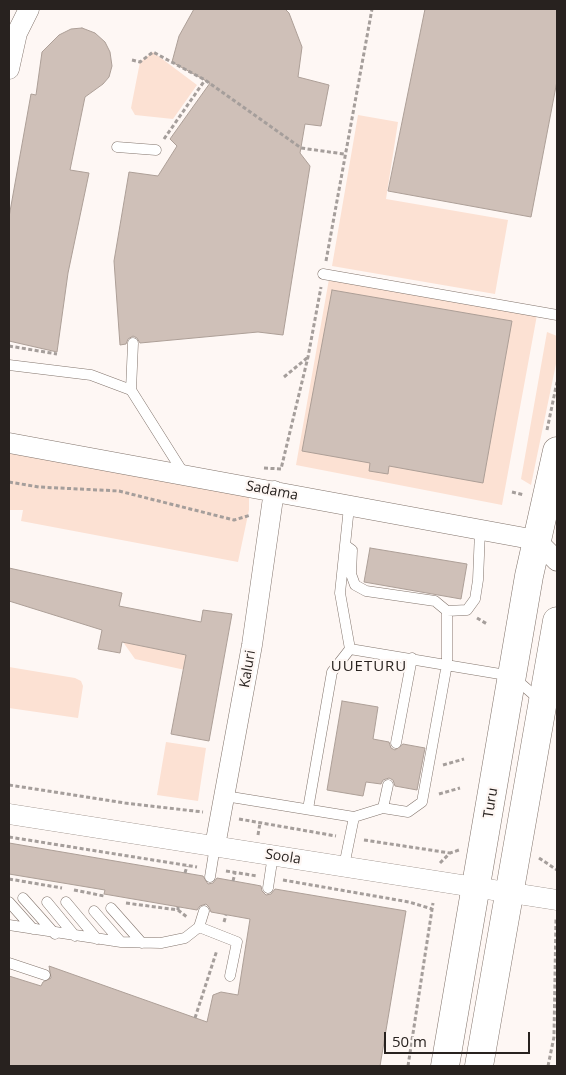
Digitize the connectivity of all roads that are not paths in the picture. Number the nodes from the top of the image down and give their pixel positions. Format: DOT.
graph roads {
  1 [pos="29,9"];
  2 [pos="9,69"];
  3 [pos="117,147"];
  4 [pos="156,150"];
  5 [pos="324,274"];
  6 [pos="557,315"];
  7 [pos="133,343"];
  8 [pos="9,365"];
  9 [pos="131,390"];
  10 [pos="9,443"];
  11 [pos="557,451"];
  12 [pos="185,474"];
  13 [pos="274,491"];
  14 [pos="349,507"];
  15 [pos="480,531"];
  16 [pos="536,540"];
  17 [pos="345,545"];
  18 [pos="557,561"];
  19 [pos="447,611"];
  20 [pos="557,621"];
  21 [pos="350,649"];
  22 [pos="412,658"];
  23 [pos="447,664"];
  24 [pos="512,676"];
  25 [pos="543,702"];
  26 [pos="396,743"];
  27 [pos="388,785"];
  28 [pos="225,796"];
  29 [pos="383,808"];
  30 [pos="308,809"];
  31 [pos="9,814"];
  32 [pos="354,817"];
  33 [pos="215,846"];
  34 [pos="273,855"];
  35 [pos="344,866"];
  36 [pos="210,877"];
  37 [pos="268,888"];
  38 [pos="475,888"];
  39 [pos="509,893"];
  40 [pos="23,898"];
  41 [pos="9,902"];
  42 [pos="47,902"];
  43 [pos="66,902"];
  44 [pos="111,908"];
  45 [pos="557,909"];
  46 [pos="94,911"];
  47 [pos="204,911"];
  48 [pos="9,925"];
  49 [pos="199,927"];
  50 [pos="33,929"];
  51 [pos="55,934"];
  52 [pos="76,936"];
  53 [pos="97,939"];
  54 [pos="122,942"];
  55 [pos="142,943"];
  56 [pos="9,963"];
  57 [pos="45,975"];
  58 [pos="230,976"];
  59 [pos="445,1066"];
  60 [pos="479,1066"];
  1 -- 2 [label="street"];
  3 -- 4 [label="lane"];
  5 -- 6 [label="lane"];
  7 -- 9 [label="lane"];
  8 -- 9 [label="lane"];
  9 -- 12 [label="lane"];
  10 -- 12 [label="street, Sadama"];
  11 -- 16 [label="main road, Turu"];
  12 -- 13 [label="street, Sadama"];
  13 -- 14 [label="street, Sadama"];
  13 -- 28 [label="street, Kaluri"];
  14 -- 15 [label="street, Sadama"];
  14 -- 17 [label="lane"];
  15 -- 16 [label="street, Sadama"];
  15 -- 19 [label="lane"];
  16 -- 18 [label="street"];
  16 -- 24 [label="main road, Turu"];
  17 -- 19 [label="lane"];
  17 -- 21 [label="lane"];
  19 -- 23 [label="lane"];
  20 -- 25 [label="main road"];
  21 -- 22 [label="lane"];
  21 -- 30 [label="lane"];
  22 -- 23 [label="lane"];
  22 -- 26 [label="lane"];
  23 -- 24 [label="lane"];
  23 -- 29 [label="lane"];
  24 -- 25 [label="lane"];
  24 -- 38 [label="main road, Turu"];
  25 -- 39 [label="main road"];
  27 -- 29 [label="lane"];
  28 -- 30 [label="lane"];
  28 -- 33 [label="street, Kaluri"];
  29 -- 32 [label="lane"];
  30 -- 32 [label="lane"];
  31 -- 33 [label="street, Soola"];
  32 -- 35 [label="lane"];
  33 -- 34 [label="street, Soola"];
  33 -- 36 [label="lane"];
  34 -- 35 [label="street, Soola"];
  34 -- 37 [label="lane"];
  35 -- 38 [label="street, Soola"];
  38 -- 39 [label="street, Soola"];
  38 -- 59 [label="main road, Turu"];
  39 -- 45 [label="street, Soola"];
  39 -- 60 [label="main road"];
  40 -- 51 [label="lane"];
  41 -- 50 [label="lane"];
  42 -- 52 [label="lane"];
  43 -- 53 [label="lane"];
  44 -- 55 [label="lane"];
  46 -- 54 [label="lane"];
  47 -- 49 [label="lane"];
  48 -- 50 [label="lane"];
  49 -- 55 [label="lane"];
  49 -- 58 [label="lane"];
  50 -- 51 [label="lane"];
  51 -- 52 [label="lane"];
  52 -- 53 [label="lane"];
  53 -- 54 [label="lane"];
  54 -- 55 [label="lane"];
  56 -- 57 [label="lane"];
}
